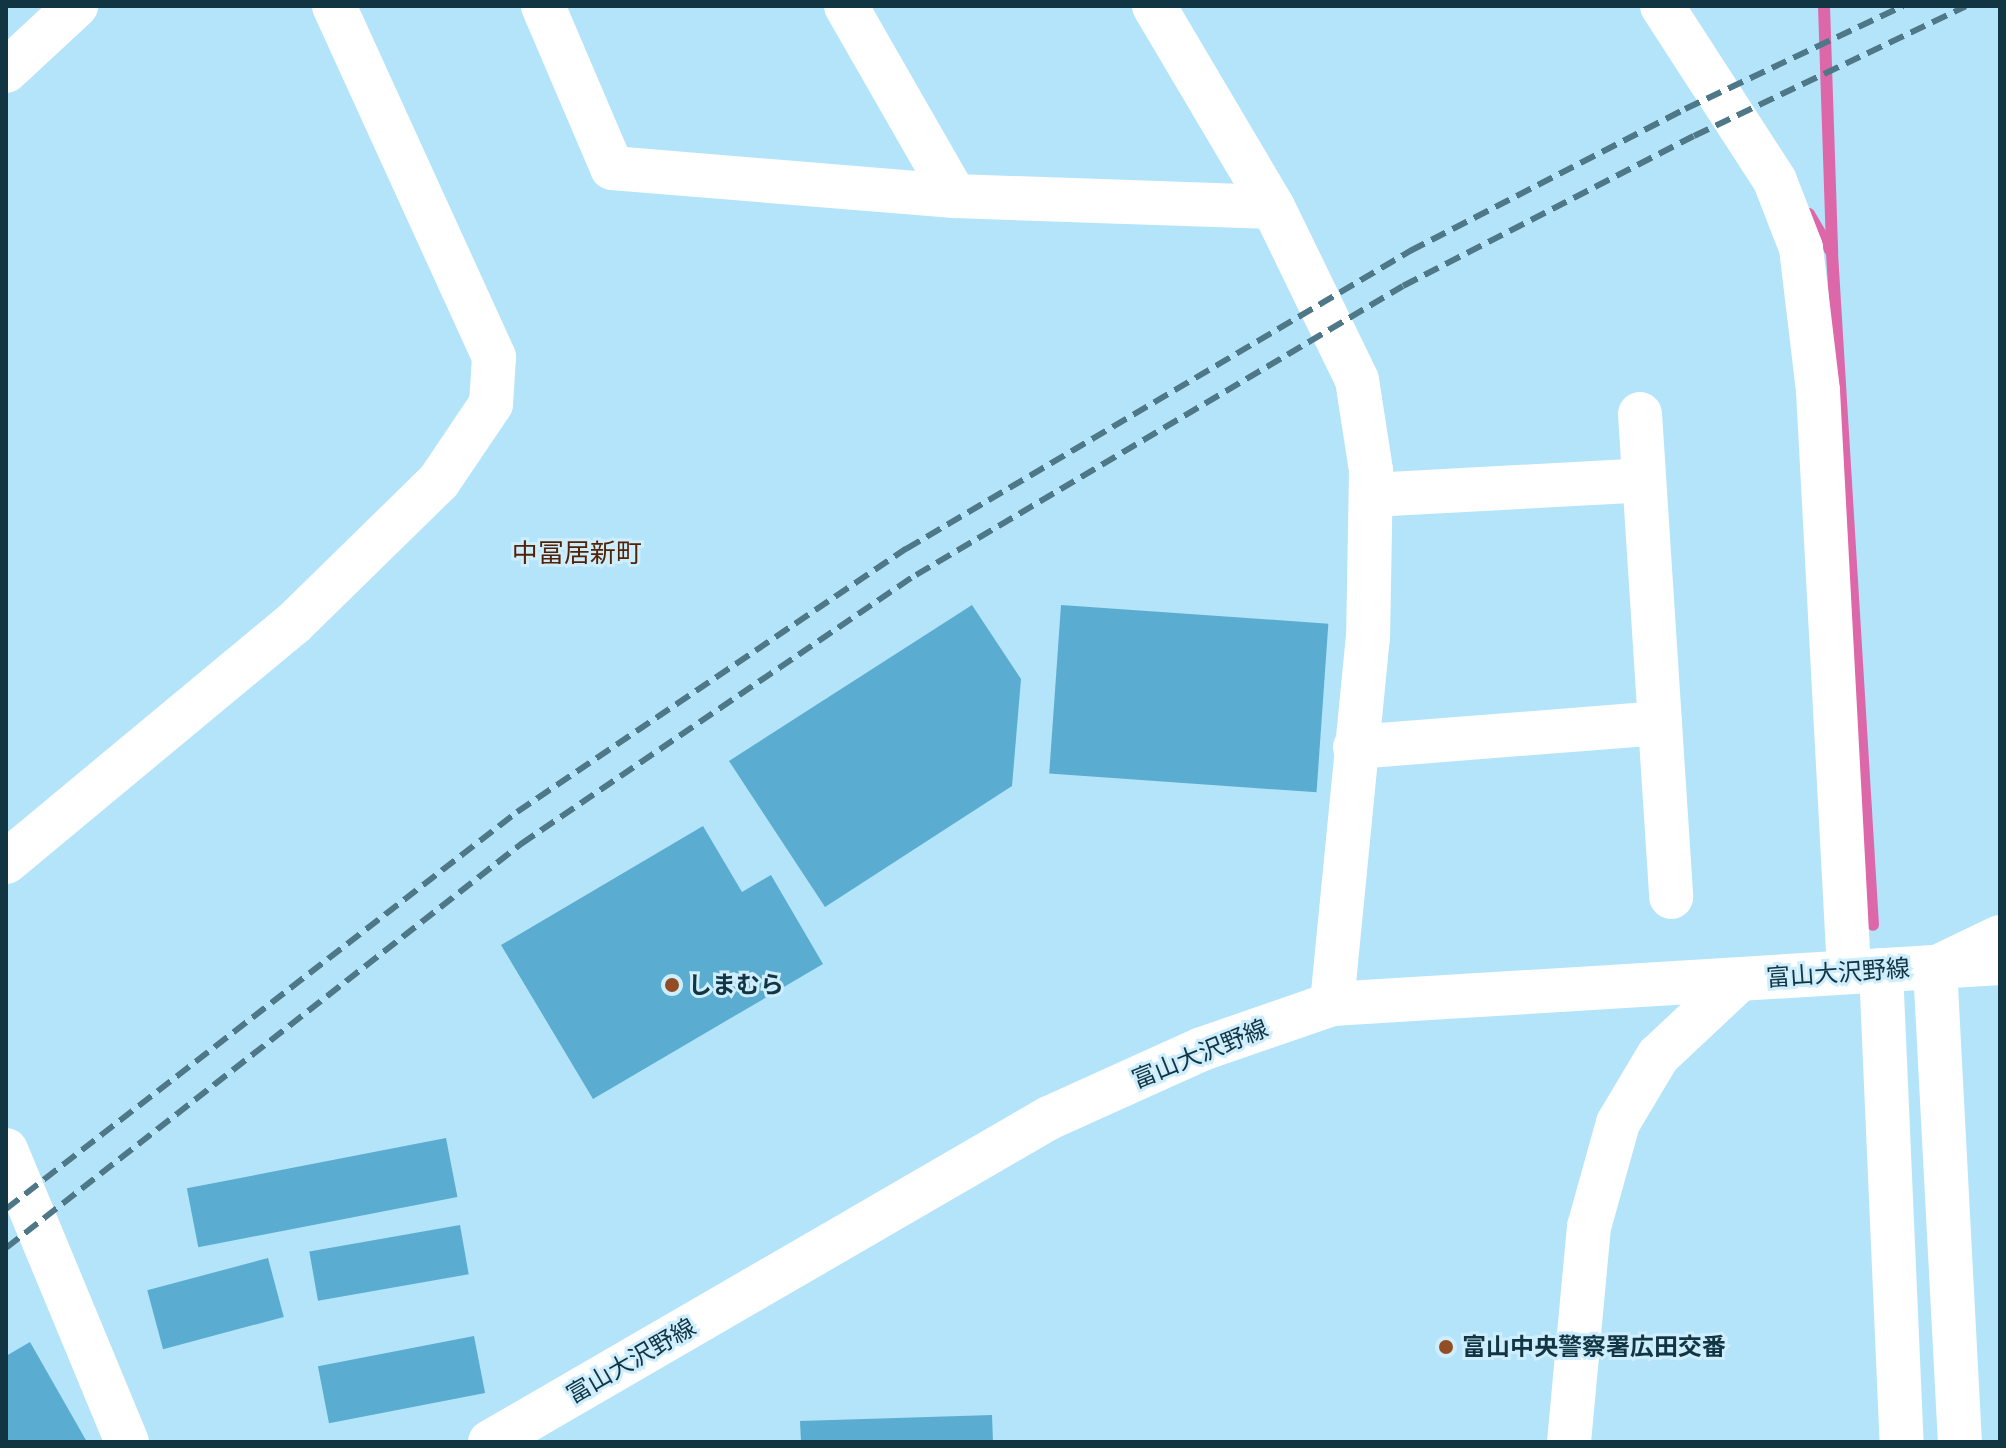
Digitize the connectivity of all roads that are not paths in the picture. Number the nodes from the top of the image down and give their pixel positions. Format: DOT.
graph roads {
  1 [pos="76,6"];
  2 [pos="334,6"];
  3 [pos="543,6"];
  4 [pos="846,6"];
  5 [pos="1154,6"];
  6 [pos="1662,6"];
  7 [pos="6,71"];
  8 [pos="955,196"];
  9 [pos="1273,207"];
  10 [pos="1640,414"];
  11 [pos="1644,480"];
  12 [pos="1371,495"];
  13 [pos="1660,723"];
  14 [pos="1355,747"];
  15 [pos="6,862"];
  16 [pos="1671,897"];
  17 [pos="2000,937"];
  18 [pos="2000,963"];
  19 [pos="1935,967"];
  20 [pos="1865,971"];
  21 [pos="1739,980"];
  22 [pos="1332,1004"];
  23 [pos="6,1150"];
  24 [pos="127,1442"];
  25 [pos="490,1442"];
  26 [pos="1569,1442"];
  27 [pos="1902,1442"];
  28 [pos="1960,1442"];
  1 -- 7 [label="street"];
  2 -- 15 [label="street"];
  3 -- 8 [label="street"];
  4 -- 8 [label="street"];
  5 -- 9 [label="street"];
  6 -- 20 [label="street"];
  8 -- 9 [label="street"];
  9 -- 12 [label="street"];
  10 -- 11 [label="street"];
  11 -- 12 [label="street"];
  11 -- 13 [label="street"];
  12 -- 14 [label="street"];
  13 -- 14 [label="street"];
  13 -- 16 [label="street"];
  14 -- 22 [label="street"];
  17 -- 19 [label="street"];
  18 -- 19 [label="street, 富山大沢野線"];
  19 -- 20 [label="street, 富山大沢野線"];
  19 -- 28 [label="street"];
  20 -- 21 [label="street, 富山大沢野線"];
  20 -- 27 [label="street"];
  21 -- 22 [label="street, 富山大沢野線"];
  21 -- 26 [label="street"];
  22 -- 25 [label="street, 富山大沢野線"];
  23 -- 24 [label="street"];
}
